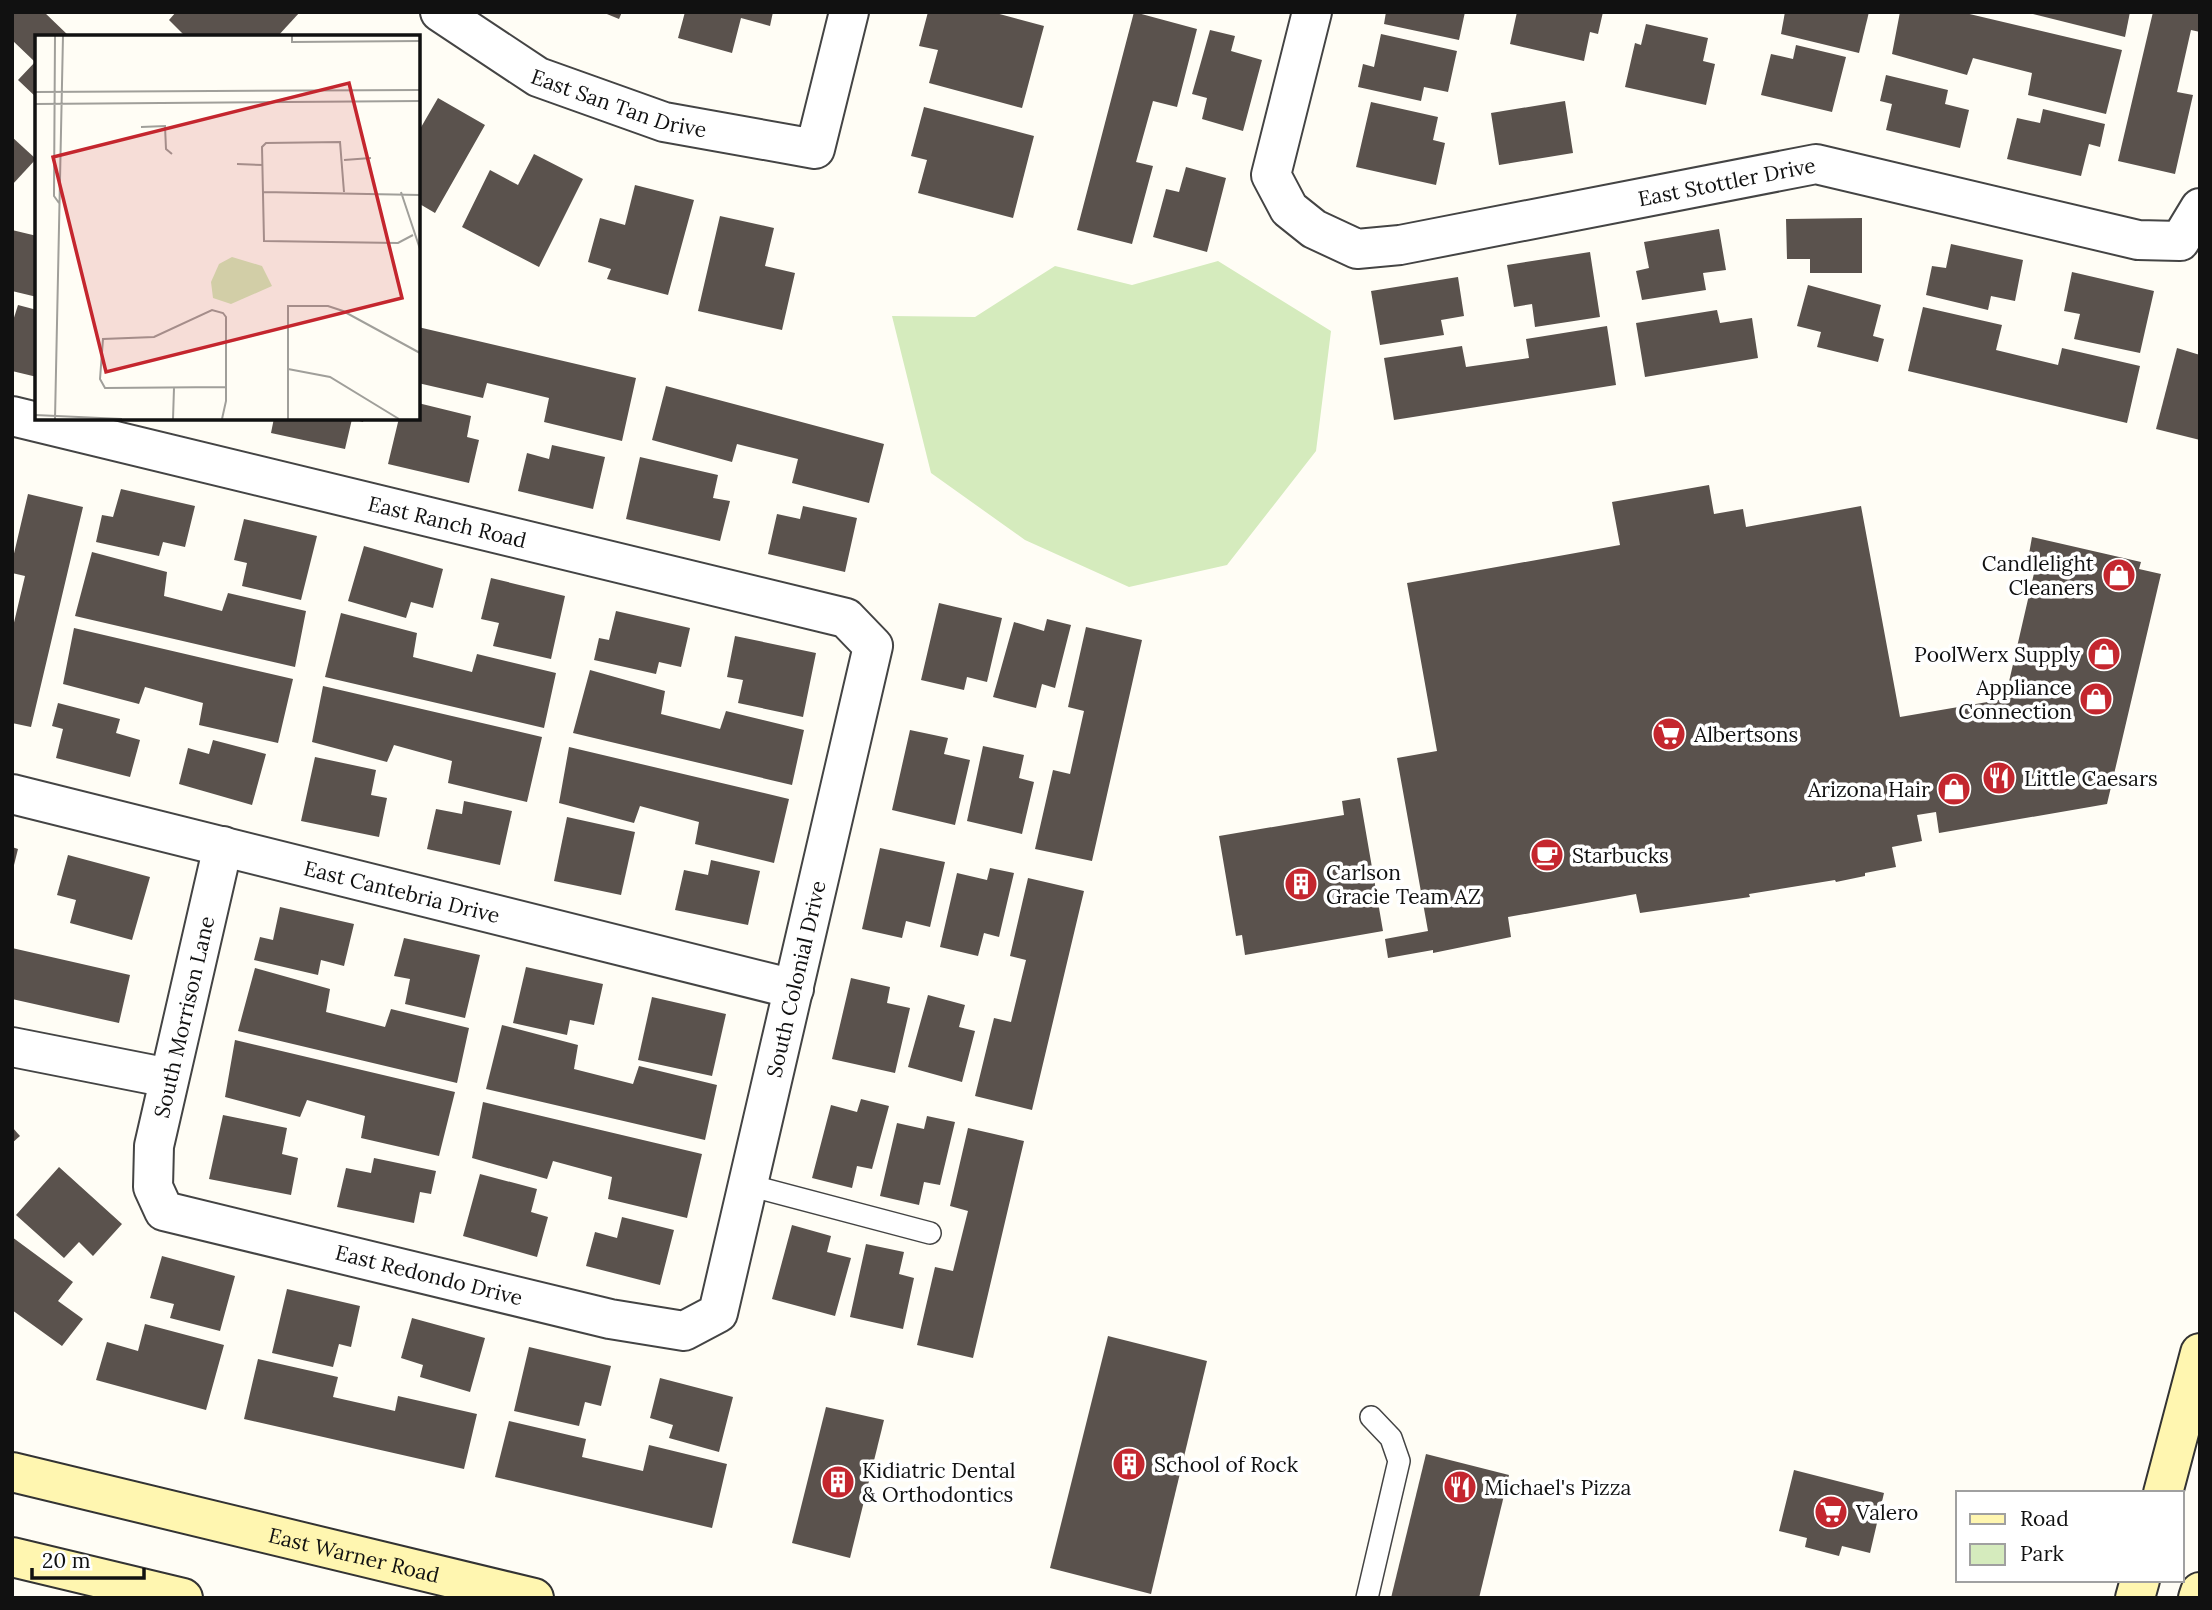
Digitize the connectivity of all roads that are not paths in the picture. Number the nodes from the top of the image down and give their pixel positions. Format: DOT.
graph roads {
  1 [pos="440,12"];
  2 [pos="849,12"];
  3 [pos="1312,12"];
  4 [pos="2200,208"];
  5 [pos="12,416"];
  6 [pos="873,646"];
  7 [pos="12,794"];
  8 [pos="223,846"];
  9 [pos="794,989"];
  10 [pos="12,1047"];
  11 [pos="169,1078"];
  12 [pos="748,1185"];
  13 [pos="153,1187"];
  14 [pos="930,1233"];
  15 [pos="718,1313"];
  16 [pos="2200,1353"];
  17 [pos="1371,1417"];
  18 [pos="12,1472"];
  19 [pos="2164,1491"];
  20 [pos="12,1557"];
  21 [pos="2200,1592"];
  22 [pos="183,1598"];
  23 [pos="534,1598"];
  24 [pos="1367,1598"];
  25 [pos="2198,1598"];
  1 -- 2 [label="street, East San Tan Drive"];
  3 -- 4 [label="street, East Stottler Drive"];
  5 -- 6 [label="street, East Ranch Road"];
  6 -- 9 [label="street, South Colonial Drive"];
  7 -- 8 [label="street, East Cantebria Drive"];
  8 -- 9 [label="street, East Cantebria Drive"];
  8 -- 11 [label="street, South Morrison Lane"];
  9 -- 12 [label="street, South Colonial Drive"];
  10 -- 11 [label="street"];
  11 -- 13 [label="street, South Morrison Lane"];
  12 -- 14 [label="lane"];
  12 -- 15 [label="street, South Colonial Drive"];
  13 -- 15 [label="street, East Redondo Drive"];
  16 -- 19 [label="main road"];
  17 -- 24 [label="lane"];
  18 -- 23 [label="main road, East Warner Road"];
  20 -- 22 [label="main road"];
  21 -- 25 [label="main road"];
}
